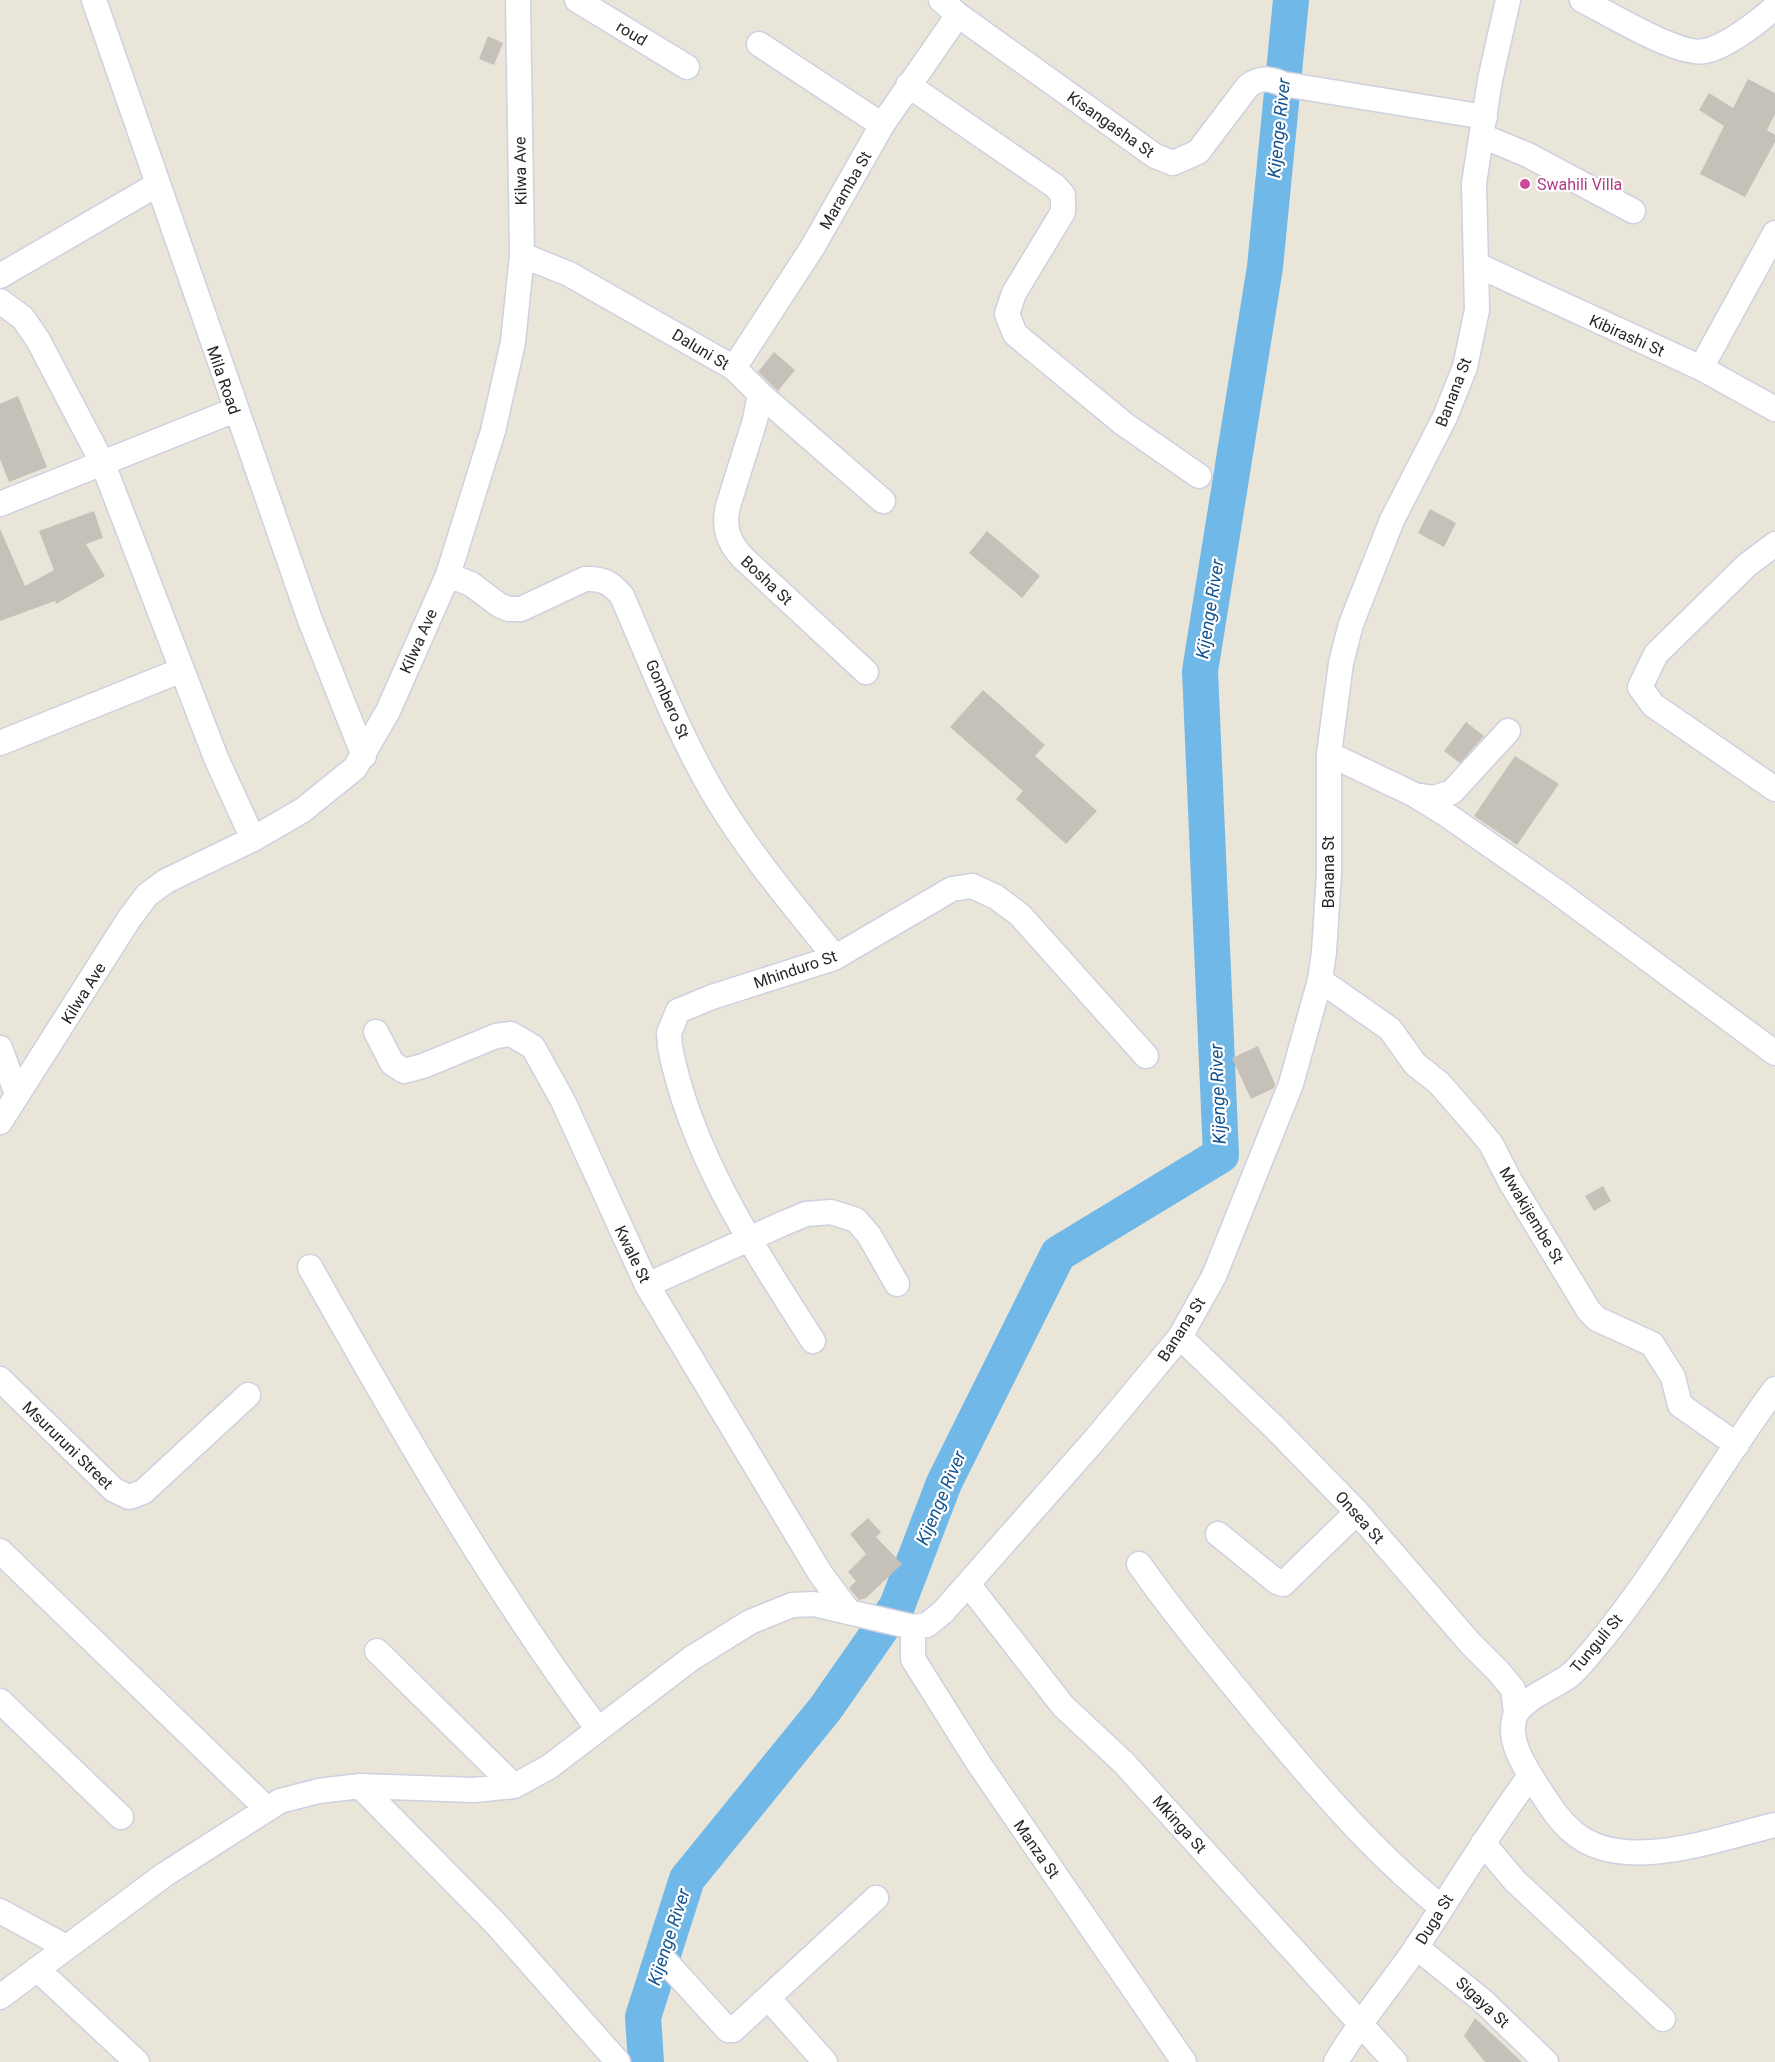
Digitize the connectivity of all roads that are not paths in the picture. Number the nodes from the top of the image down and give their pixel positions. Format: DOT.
graph roads {
  1 [pos="94,0"];
  2 [pos="518,0"];
  3 [pos="577,0"];
  4 [pos="1508,0"];
  5 [pos="1582,0"];
  6 [pos="1775,7"];
  7 [pos="950,8"];
  8 [pos="759,44"];
  9 [pos="687,67"];
  10 [pos="908,85"];
  11 [pos="882,125"];
  12 [pos="1483,127"];
  13 [pos="158,184"];
  14 [pos="1633,211"];
  15 [pos="1775,233"];
  16 [pos="522,255"];
  17 [pos="1477,265"];
  18 [pos="0,276"];
  19 [pos="0,301"];
  20 [pos="734,368"];
  21 [pos="1701,368"];
  22 [pos="759,393"];
  23 [pos="235,410"];
  24 [pos="1775,410"];
  25 [pos="103,464"];
  26 [pos="1199,476"];
  27 [pos="883,501"];
  28 [pos="0,504"];
  29 [pos="1775,544"];
  30 [pos="448,575"];
  31 [pos="182,670"];
  32 [pos="866,672"];
  33 [pos="1508,731"];
  34 [pos="0,743"];
  35 [pos="1329,754"];
  36 [pos="364,756"];
  37 [pos="1775,789"];
  38 [pos="1415,795"];
  39 [pos="253,839"];
  40 [pos="835,957"];
  41 [pos="1320,980"];
  42 [pos="376,1032"];
  43 [pos="0,1048"];
  44 [pos="1775,1053"];
  45 [pos="1146,1056"];
  46 [pos="17,1094"];
  47 [pos="0,1122"];
  48 [pos="748,1240"];
  49 [pos="310,1267"];
  50 [pos="897,1284"];
  51 [pos="647,1285"];
  52 [pos="1180,1337"];
  53 [pos="813,1341"];
  54 [pos="0,1379"];
  55 [pos="1775,1389"];
  56 [pos="248,1395"];
  57 [pos="1737,1445"];
  58 [pos="1357,1512"];
  59 [pos="1218,1534"];
  60 [pos="0,1551"];
  61 [pos="1139,1564"];
  62 [pos="968,1584"];
  63 [pos="859,1614"];
  64 [pos="908,1626"];
  65 [pos="376,1651"];
  66 [pos="0,1701"];
  67 [pos="1516,1713"];
  68 [pos="597,1728"];
  69 [pos="1530,1776"];
  70 [pos="360,1786"];
  71 [pos="514,1786"];
  72 [pos="266,1808"];
  73 [pos="121,1817"];
  74 [pos="1775,1825"];
  75 [pos="1483,1843"];
  76 [pos="876,1898"];
  77 [pos="1441,1907"];
  78 [pos="0,1911"];
  79 [pos="66,1947"];
  80 [pos="1416,1947"];
  81 [pos="668,1964"];
  82 [pos="38,1968"];
  83 [pos="0,1997"];
  84 [pos="769,1998"];
  85 [pos="1663,2019"];
  86 [pos="1359,2023"];
  87 [pos="137,2062"];
  88 [pos="618,2062"];
  89 [pos="825,2062"];
  90 [pos="1184,2062"];
  91 [pos="1336,2062"];
  92 [pos="1395,2062"];
  93 [pos="1546,2062"];
  1 -- 13 [label="street, Mila Road"];
  2 -- 16 [label="street, Kilwa Ave"];
  3 -- 9 [label="street, roud"];
  4 -- 12 [label="street, Banana St"];
  5 -- 6 [label="street"];
  7 -- 10 [label="street, Maramba St"];
  7 -- 12 [label="street, Kisangasha St"];
  8 -- 11 [label="street"];
  10 -- 11 [label="street, Maramba St"];
  10 -- 26 [label="street"];
  11 -- 20 [label="street, Maramba St"];
  12 -- 14 [label="street"];
  12 -- 17 [label="street, Banana St"];
  13 -- 18 [label="street"];
  13 -- 23 [label="street, Mila Road"];
  15 -- 21 [label="street"];
  16 -- 20 [label="street, Daluni St"];
  16 -- 30 [label="street, Kilwa Ave"];
  17 -- 21 [label="street, Kibirashi St"];
  17 -- 35 [label="street, Banana St"];
  19 -- 25 [label="street"];
  20 -- 22 [label="street, Daluni St"];
  21 -- 24 [label="street, Kibirashi St"];
  22 -- 27 [label="street, Daluni St"];
  22 -- 32 [label="street, Bosha St"];
  23 -- 25 [label="street"];
  23 -- 36 [label="street, Mila Road"];
  25 -- 28 [label="street"];
  25 -- 31 [label="street"];
  29 -- 37 [label="street"];
  30 -- 36 [label="street, Kilwa Ave"];
  30 -- 40 [label="street, Gombero St"];
  31 -- 34 [label="street"];
  31 -- 39 [label="street"];
  33 -- 38 [label="street"];
  35 -- 38 [label="street"];
  35 -- 41 [label="street, Banana St"];
  36 -- 39 [label="street, Kilwa Ave"];
  38 -- 44 [label="street"];
  39 -- 46 [label="street, Kilwa Ave"];
  40 -- 45 [label="street, Mhinduro St"];
  40 -- 48 [label="street, Mhinduro St"];
  41 -- 52 [label="street, Banana St"];
  41 -- 57 [label="street, Mwakijembe St"];
  42 -- 51 [label="street, Kwale St"];
  43 -- 46 [label="street"];
  46 -- 47 [label="street, Kilwa Ave"];
  48 -- 50 [label="street"];
  48 -- 51 [label="street"];
  48 -- 53 [label="street, Mhinduro St"];
  49 -- 68 [label="street"];
  51 -- 63 [label="street, Kwale St"];
  52 -- 58 [label="street, Onsea St"];
  52 -- 62 [label="street, Banana St"];
  54 -- 56 [label="street, Msururuni Street"];
  55 -- 57 [label="street, Tunguli St"];
  57 -- 67 [label="street, Tunguli St"];
  58 -- 59 [label="street"];
  58 -- 67 [label="street, Onsea St"];
  60 -- 72 [label="street"];
  61 -- 77 [label="street"];
  62 -- 64 [label="street, Banana St"];
  62 -- 86 [label="street, Mkinga St"];
  63 -- 64 [label="street"];
  63 -- 68 [label="street"];
  64 -- 90 [label="street, Manza St"];
  65 -- 71 [label="street"];
  66 -- 73 [label="street"];
  67 -- 69 [label="street"];
  68 -- 71 [label="street"];
  69 -- 74 [label="street"];
  69 -- 75 [label="street, Duga St"];
  70 -- 71 [label="street"];
  70 -- 72 [label="street"];
  70 -- 88 [label="street"];
  72 -- 79 [label="street"];
  75 -- 77 [label="street, Duga St"];
  75 -- 85 [label="street"];
  76 -- 84 [label="street"];
  77 -- 80 [label="street, Duga St"];
  78 -- 79 [label="street"];
  79 -- 82 [label="street"];
  80 -- 86 [label="street, Duga St"];
  80 -- 93 [label="street, Sigaya St"];
  81 -- 84 [label="street"];
  82 -- 83 [label="street"];
  82 -- 87 [label="street"];
  84 -- 89 [label="street"];
  86 -- 91 [label="street, Duga St"];
  86 -- 92 [label="street, Mkinga St"];
}
